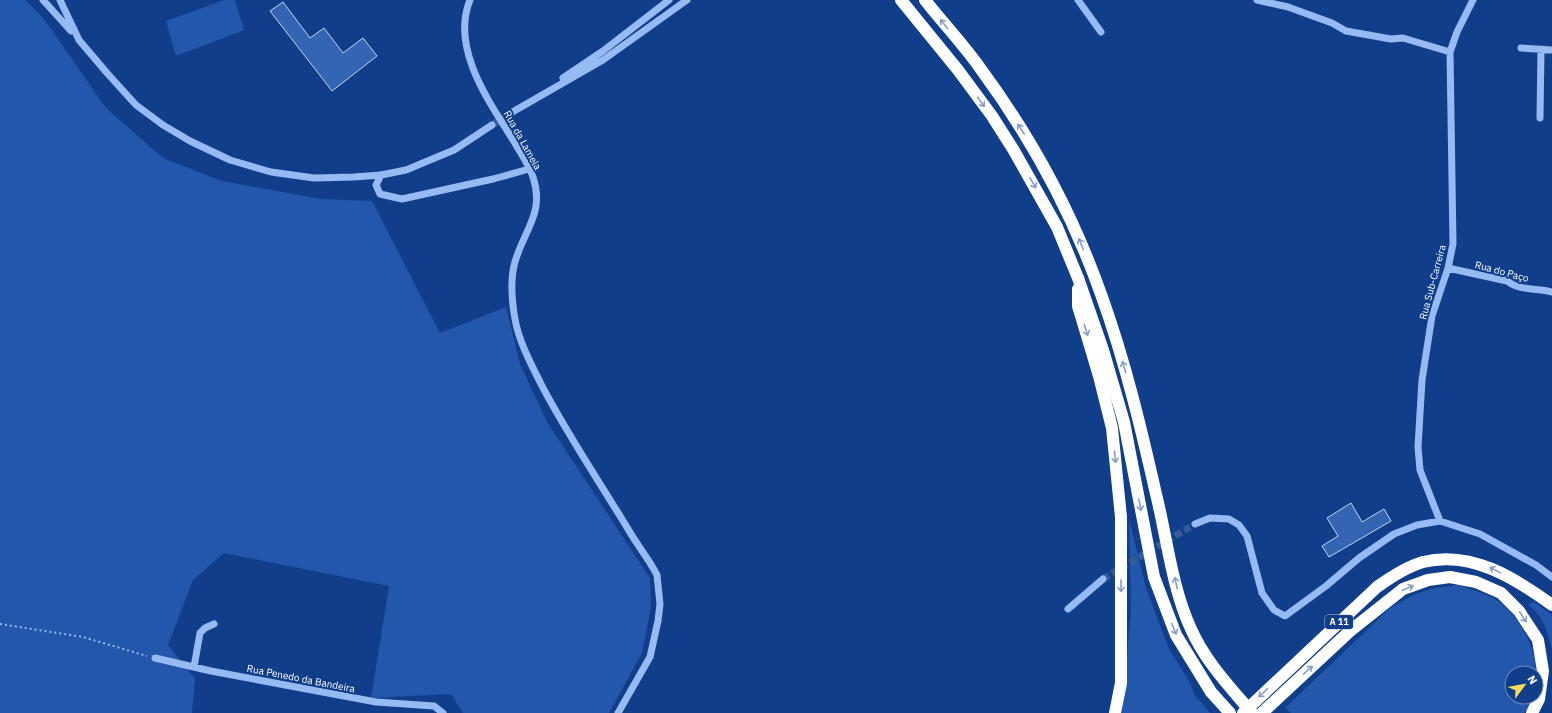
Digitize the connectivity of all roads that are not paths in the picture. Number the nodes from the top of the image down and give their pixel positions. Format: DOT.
graph roads {
  1 [pos="43,0"];
  2 [pos="60,0"];
  3 [pos="470,0"];
  4 [pos="669,0"];
  5 [pos="687,0"];
  6 [pos="901,0"];
  7 [pos="924,0"];
  8 [pos="1078,0"];
  9 [pos="1257,0"];
  10 [pos="1473,0"];
  11 [pos="1101,32"];
  12 [pos="79,40"];
  13 [pos="1521,48"];
  14 [pos="1541,49"];
  15 [pos="1552,50"];
  16 [pos="1450,52"];
  17 [pos="1540,118"];
  18 [pos="492,126"];
  19 [pos="529,169"];
  20 [pos="381,175"];
  21 [pos="1448,268"];
  22 [pos="1078,278"];
  23 [pos="1552,292"];
  24 [pos="1440,521"];
  25 [pos="1195,524"];
  26 [pos="1552,577"];
  27 [pos="1103,579"];
  28 [pos="1552,605"];
  29 [pos="1068,610"];
  30 [pos="214,624"];
  31 [pos="155,658"];
  32 [pos="194,667"];
  33 [pos="443,713"];
  34 [pos="618,713"];
  35 [pos="1115,713"];
  36 [pos="1230,713"];
  37 [pos="1243,713"];
  38 [pos="1252,713"];
  39 [pos="1262,713"];
  40 [pos="1532,713"];
  1 -- 12 [label="street"];
  2 -- 12 [label="street"];
  3 -- 19 [label="street, Rua da Lamela"];
  4 -- 5 [label="street"];
  6 -- 22 [label="highway, one-way"];
  38 -- 7 [label="highway, one-way"];
  8 -- 11 [label="street"];
  9 -- 16 [label="street"];
  10 -- 16 [label="street, Rua Sub-Carreira"];
  12 -- 20 [label="street"];
  13 -- 14 [label="street"];
  14 -- 15 [label="street"];
  14 -- 17 [label="street"];
  16 -- 21 [label="street, Rua Sub-Carreira"];
  18 -- 20 [label="street"];
  19 -- 20 [label="street"];
  19 -- 34 [label="street, Rua da Lamela"];
  21 -- 23 [label="street, Rua do Paço"];
  21 -- 24 [label="street, Rua Sub-Carreira"];
  22 -- 35 [label="highway, one-way"];
  22 -- 36 [label="highway, one-way"];
  24 -- 25 [label="street"];
  24 -- 26 [label="street"];
  27 -- 29 [label="street"];
  28 -- 37 [label="highway, A 11, one-way"];
  30 -- 32 [label="street"];
  31 -- 32 [label="street, Rua Penedo da Bandeira"];
  32 -- 33 [label="street, Rua Penedo da Bandeira"];
  39 -- 40 [label="highway, one-way"];
}
